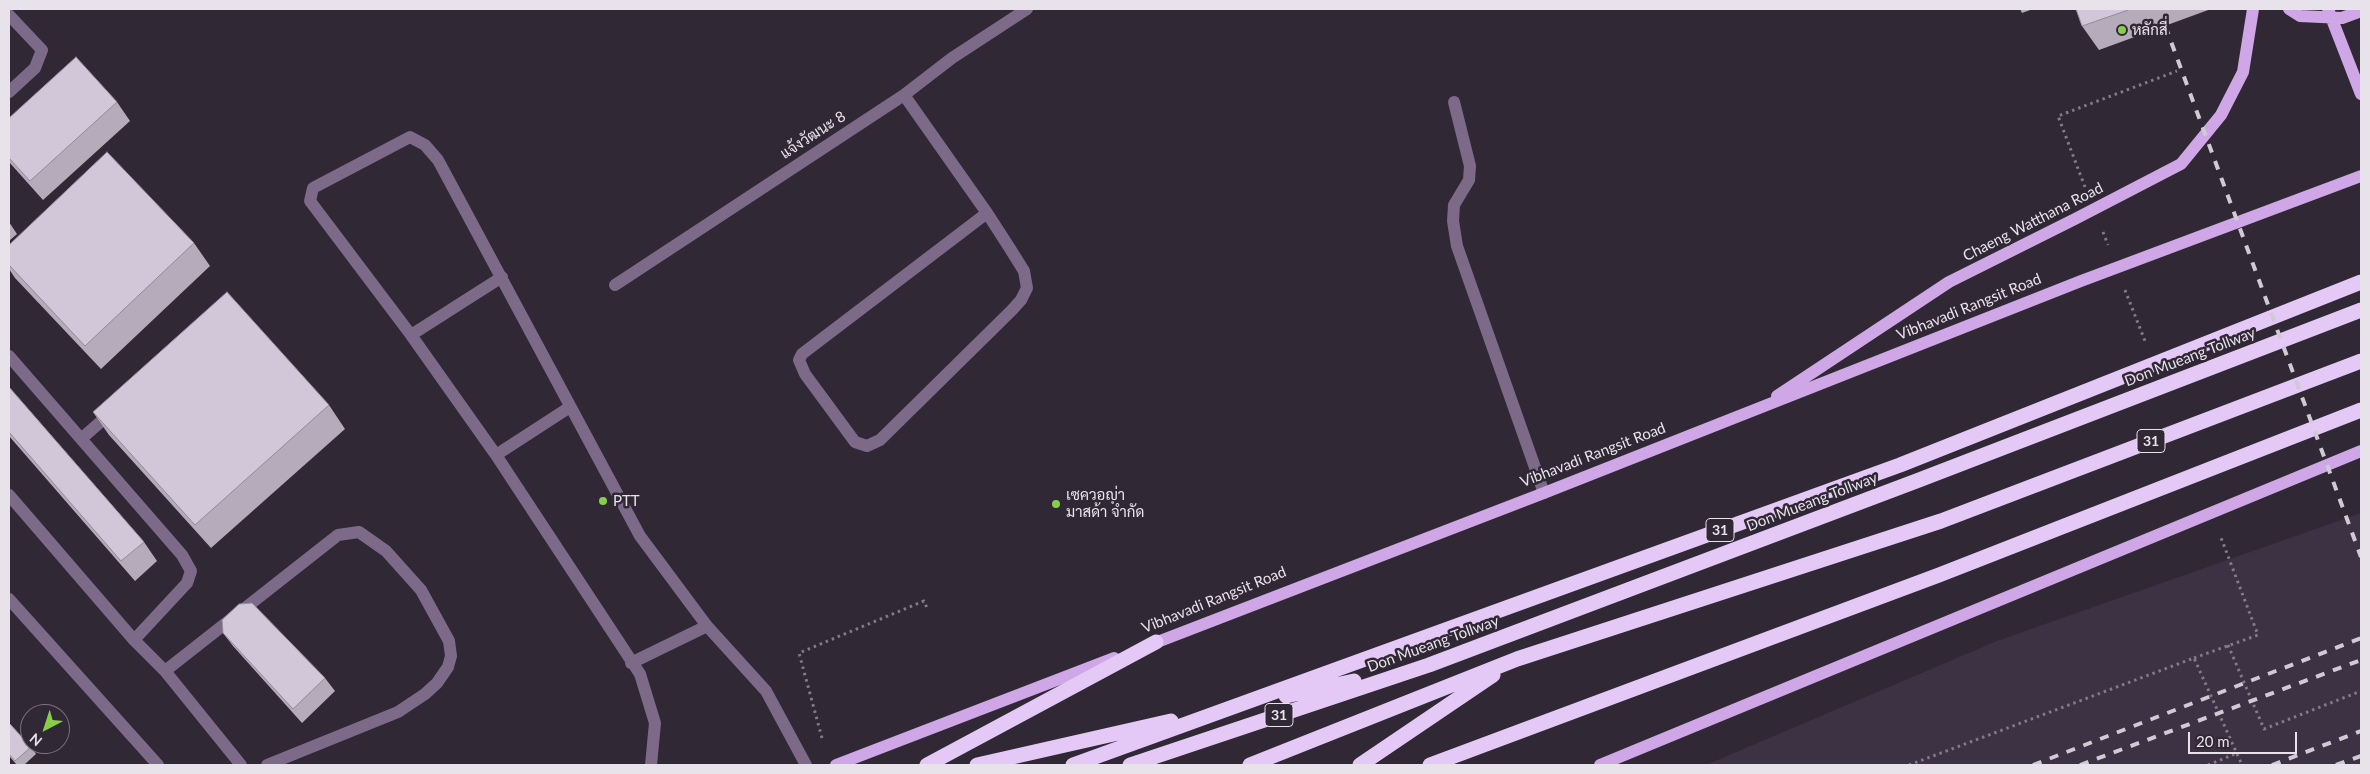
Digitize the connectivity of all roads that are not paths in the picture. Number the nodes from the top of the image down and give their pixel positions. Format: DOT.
graph roads {
  1 [pos="1027,9"];
  2 [pos="2253,9"];
  3 [pos="2289,9"];
  4 [pos="2328,9"];
  5 [pos="2361,11"];
  6 [pos="9,15"];
  7 [pos="9,92"];
  8 [pos="2361,94"];
  9 [pos="904,95"];
  10 [pos="1454,102"];
  11 [pos="2361,176"];
  12 [pos="987,213"];
  13 [pos="502,277"];
  14 [pos="2361,282"];
  15 [pos="615,285"];
  16 [pos="2361,310"];
  17 [pos="412,335"];
  18 [pos="9,356"];
  19 [pos="2361,361"];
  20 [pos="125,400"];
  21 [pos="570,407"];
  22 [pos="1756,409"];
  23 [pos="2361,410"];
  24 [pos="81,439"];
  25 [pos="2361,451"];
  26 [pos="496,455"];
  27 [pos="2340,459"];
  28 [pos="2361,460"];
  29 [pos="1544,493"];
  30 [pos="9,495"];
  31 [pos="9,599"];
  32 [pos="707,626"];
  33 [pos="134,640"];
  34 [pos="1156,642"];
  35 [pos="1517,659"];
  36 [pos="632,663"];
  37 [pos="1429,665"];
  38 [pos="165,671"];
  39 [pos="158,765"];
  40 [pos="241,765"];
  41 [pos="267,765"];
  42 [pos="651,765"];
  43 [pos="806,765"];
  44 [pos="836,765"];
  45 [pos="927,765"];
  46 [pos="977,765"];
  47 [pos="1073,765"];
  48 [pos="1130,765"];
  49 [pos="1250,765"];
  50 [pos="1360,765"];
  51 [pos="1430,765"];
  52 [pos="1600,765"];
  1 -- 9 [label="street, แจ้งวัฒนะ 8"];
  2 -- 22 [label="main road, Chaeng Watthana Road"];
  3 -- 5 [label="main road"];
  4 -- 8 [label="main road"];
  6 -- 7 [label="street"];
  9 -- 12 [label="street"];
  9 -- 15 [label="street, แจ้งวัฒนะ 8"];
  10 -- 29 [label="street"];
  11 -- 22 [label="main road, Vibhavadi Rangsit Road"];
  12 -- 12 [label="street"];
  13 -- 17 [label="street"];
  13 -- 17 [label="street"];
  13 -- 21 [label="street"];
  14 -- 47 [label="highway, 31"];
  16 -- 37 [label="highway, Don Mueang Tollway / 31"];
  17 -- 26 [label="street"];
  18 -- 24 [label="street"];
  19 -- 35 [label="highway, 31"];
  20 -- 24 [label="street"];
  21 -- 26 [label="street"];
  21 -- 32 [label="street"];
  22 -- 29 [label="main road, Vibhavadi Rangsit Road"];
  23 -- 51 [label="highway"];
  24 -- 33 [label="street"];
  25 -- 27 [label="main road"];
  26 -- 36 [label="street"];
  27 -- 28 [label="main road"];
  27 -- 52 [label="main road"];
  29 -- 34 [label="main road, Vibhavadi Rangsit Road"];
  30 -- 33 [label="street"];
  31 -- 39 [label="street"];
  32 -- 36 [label="street"];
  32 -- 43 [label="street"];
  33 -- 38 [label="street"];
  34 -- 44 [label="main road, Vibhavadi Rangsit Road"];
  34 -- 45 [label="highway"];
  35 -- 49 [label="highway, 31"];
  35 -- 50 [label="highway"];
  36 -- 42 [label="street"];
  37 -- 46 [label="highway"];
  37 -- 48 [label="highway, Don Mueang Tollway / 31"];
  38 -- 40 [label="street"];
  38 -- 41 [label="street"];
}
